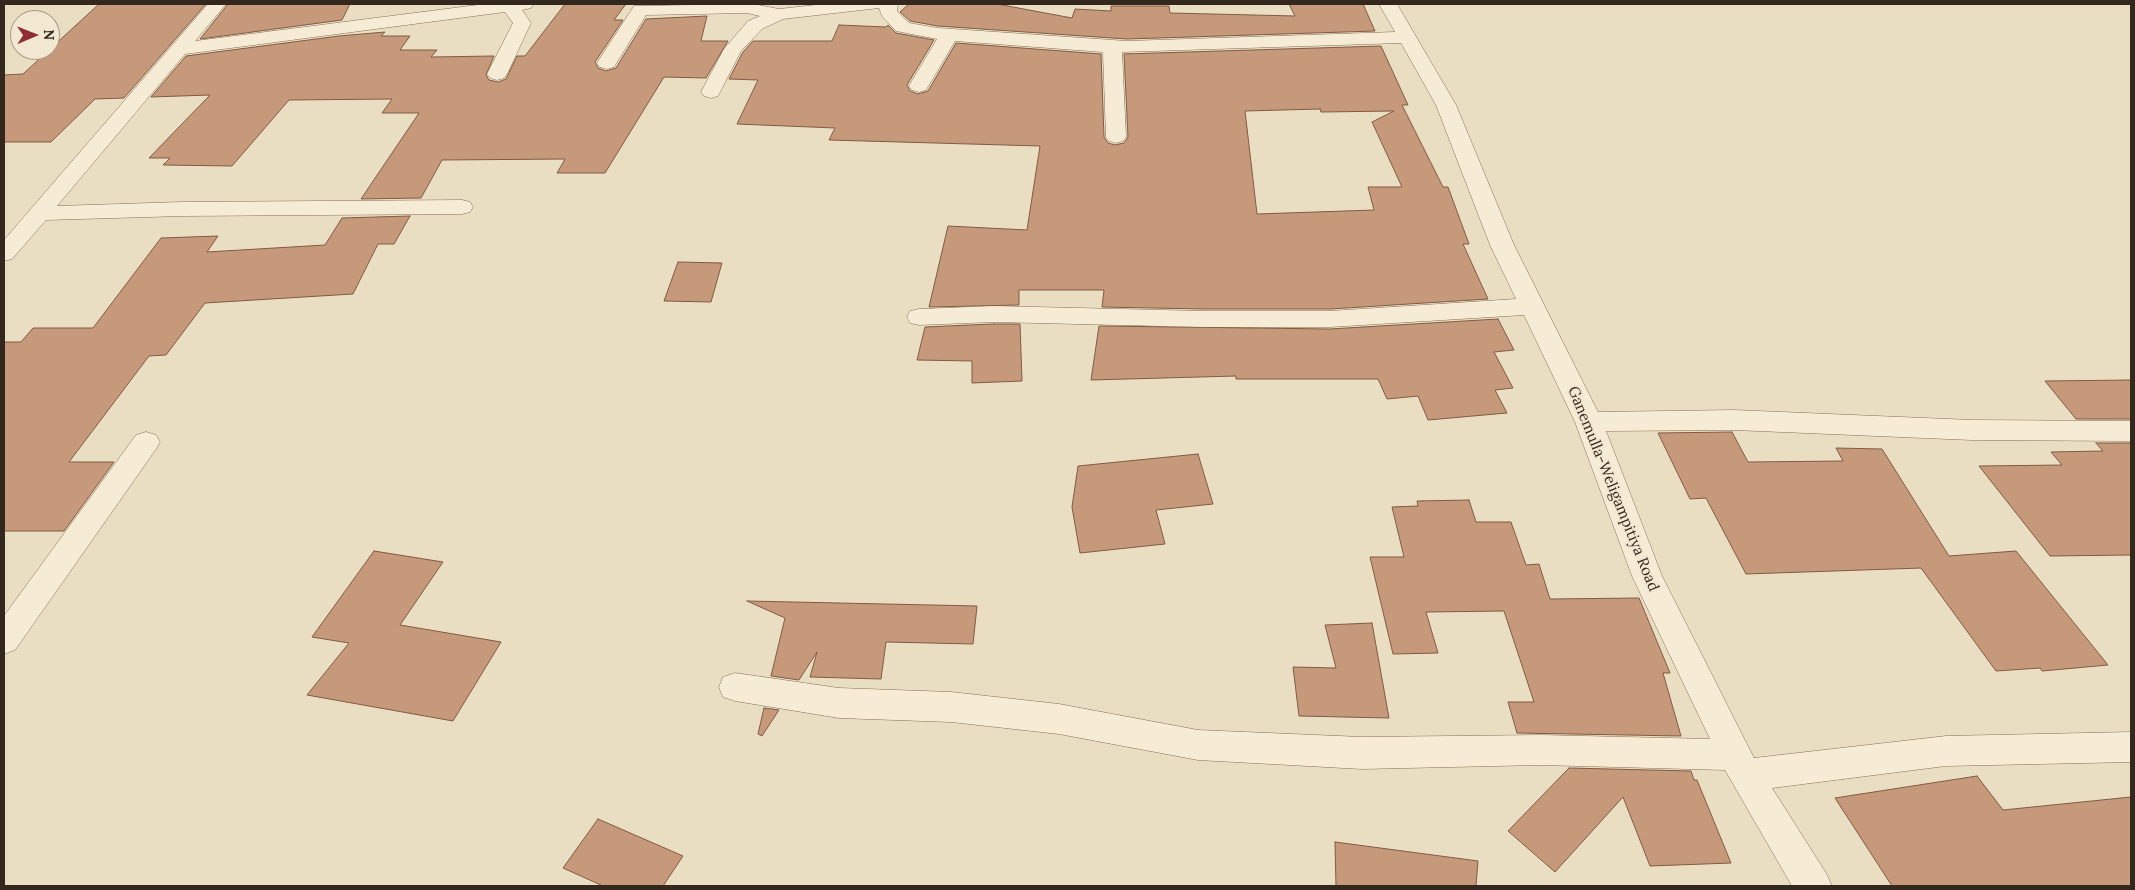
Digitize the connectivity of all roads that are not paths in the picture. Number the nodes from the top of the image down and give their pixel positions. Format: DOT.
graph roads {
  1 [pos="217,4"];
  2 [pos="875,4"];
  3 [pos="889,4"];
  4 [pos="1388,4"];
  5 [pos="518,5"];
  6 [pos="779,14"];
  7 [pos="949,35"];
  8 [pos="1407,37"];
  9 [pos="1112,46"];
  10 [pos="178,49"];
  11 [pos="608,63"];
  12 [pos="497,74"];
  13 [pos="918,86"];
  14 [pos="710,92"];
  15 [pos="1116,137"];
  16 [pos="462,207"];
  17 [pos="37,213"];
  18 [pos="4,254"];
  19 [pos="1532,306"];
  20 [pos="919,316"];
  21 [pos="1589,422"];
  22 [pos="2131,431"];
  23 [pos="146,442"];
  24 [pos="4,641"];
  25 [pos="735,687"];
  26 [pos="2131,747"];
  27 [pos="1740,765"];
  28 [pos="1813,886"];
  1 -- 10 [label="street"];
  2 -- 6 [label="street"];
  3 -- 7 [label="street"];
  4 -- 8 [label="street, Ganemulla-Weligampitiya Road"];
  5 -- 10 [label="street"];
  5 -- 12 [label="street"];
  6 -- 11 [label="street"];
  6 -- 14 [label="street"];
  7 -- 9 [label="street"];
  7 -- 13 [label="street"];
  8 -- 9 [label="street"];
  8 -- 19 [label="street, Ganemulla-Weligampitiya Road"];
  9 -- 15 [label="street"];
  10 -- 17 [label="street"];
  16 -- 17 [label="street"];
  17 -- 18 [label="street"];
  19 -- 20 [label="street"];
  19 -- 21 [label="street, Ganemulla-Weligampitiya Road"];
  21 -- 22 [label="street"];
  21 -- 27 [label="street, Ganemulla-Weligampitiya Road"];
  23 -- 24 [label="street"];
  25 -- 27 [label="street"];
  26 -- 27 [label="street"];
  27 -- 28 [label="street, Ganemulla-Weligampitiya Road"];
}
